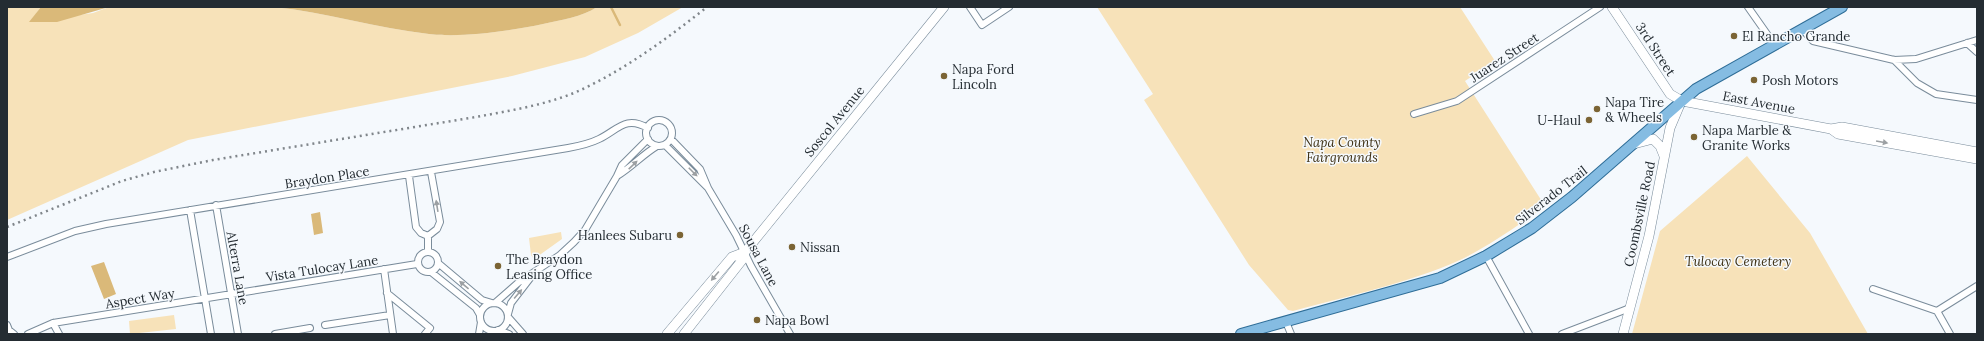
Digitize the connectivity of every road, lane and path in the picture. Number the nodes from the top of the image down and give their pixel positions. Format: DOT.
graph roads {
  1 [pos="944,7"];
  2 [pos="970,7"];
  3 [pos="1009,7"];
  4 [pos="1600,7"];
  5 [pos="1612,7"];
  6 [pos="1748,7"];
  7 [pos="1842,7"];
  8 [pos="1802,29"];
  9 [pos="1977,40"];
  10 [pos="1967,43"];
  11 [pos="1774,44"];
  12 [pos="1977,52"];
  13 [pos="1894,60"];
  14 [pos="1977,100"];
  15 [pos="1682,101"];
  16 [pos="1414,114"];
  17 [pos="648,128"];
  18 [pos="1831,129"];
  19 [pos="648,139"];
  20 [pos="671,139"];
  21 [pos="665,145"];
  22 [pos="1631,145"];
  23 [pos="656,146"];
  24 [pos="1977,152"];
  25 [pos="1664,156"];
  26 [pos="1977,159"];
  27 [pos="431,172"];
  28 [pos="409,176"];
  29 [pos="617,176"];
  30 [pos="708,188"];
  31 [pos="216,205"];
  32 [pos="190,210"];
  33 [pos="428,236"];
  34 [pos="428,252"];
  35 [pos="745,252"];
  36 [pos="1486,256"];
  37 [pos="7,257"];
  38 [pos="438,263"];
  39 [pos="418,264"];
  40 [pos="384,269"];
  41 [pos="431,272"];
  42 [pos="532,275"];
  43 [pos="1977,286"];
  44 [pos="1873,289"];
  45 [pos="387,293"];
  46 [pos="231,294"];
  47 [pos="205,299"];
  48 [pos="494,303"];
  49 [pos="1630,308"];
  50 [pos="1937,310"];
  51 [pos="390,315"];
  52 [pos="508,316"];
  53 [pos="480,318"];
  54 [pos="1286,322"];
  55 [pos="52,323"];
  56 [pos="7,325"];
  57 [pos="325,325"];
  58 [pos="310,328"];
  59 [pos="494,332"];
  60 [pos="14,334"];
  61 [pos="28,334"];
  62 [pos="59,334"];
  63 [pos="211,334"];
  64 [pos="238,334"];
  65 [pos="274,334"];
  66 [pos="393,334"];
  67 [pos="424,334"];
  68 [pos="479,334"];
  69 [pos="509,334"];
  70 [pos="523,334"];
  71 [pos="667,334"];
  72 [pos="684,334"];
  73 [pos="790,334"];
  74 [pos="1241,334"];
  75 [pos="1291,334"];
  76 [pos="1529,334"];
  77 [pos="1562,334"];
  78 [pos="1623,334"];
  79 [pos="1950,334"];
  1 -- 35 [label="street, Soscol Avenue"];
  2 -- 3 [label="street"];
  4 -- 16 [label="street, Juarez Street"];
  5 -- 15 [label="street, 3rd Street"];
  6 -- 11 [label="street"];
  7 -- 8 [label="main road, Silverado Trail"];
  8 -- 11 [label="main road, Silverado Trail"];
  8 -- 13 [label="street"];
  9 -- 10 [label="street"];
  10 -- 12 [label="street"];
  10 -- 13 [label="street"];
  11 -- 15 [label="main road, Silverado Trail"];
  13 -- 14 [label="street"];
  15 -- 18 [label="street, East Avenue"];
  15 -- 22 [label="main road, Silverado Trail"];
  15 -- 25 [label="street, Coombsville Road"];
  17 -- 19 [label="street"];
  17 -- 20 [label="street"];
  17 -- 27 [label="street, Braydon Place"];
  18 -- 24 [label="street, East Avenue"];
  18 -- 26 [label="street, East Avenue, one-way"];
  19 -- 23 [label="street"];
  19 -- 29 [label="street"];
  20 -- 21 [label="street"];
  20 -- 30 [label="street, Sousa Lane"];
  21 -- 23 [label="street"];
  21 -- 30 [label="street, Sousa Lane, one-way"];
  22 -- 25 [label="street"];
  22 -- 36 [label="main road, Silverado Trail"];
  29 -- 23 [label="street, one-way"];
  25 -- 49 [label="street, Coombsville Road"];
  27 -- 28 [label="street, Braydon Place"];
  33 -- 27 [label="street, one-way"];
  28 -- 31 [label="street, Braydon Place"];
  28 -- 33 [label="street"];
  29 -- 42 [label="street"];
  30 -- 35 [label="street, Sousa Lane"];
  31 -- 32 [label="street, Braydon Place"];
  31 -- 46 [label="street, Alterra Lane"];
  32 -- 37 [label="street, Braydon Place"];
  32 -- 47 [label="street"];
  33 -- 34 [label="street"];
  34 -- 38 [label="street"];
  34 -- 39 [label="street"];
  35 -- 71 [label="street, Soscol Avenue, one-way"];
  35 -- 72 [label="street, Soscol Avenue"];
  35 -- 73 [label="street, Sousa Lane"];
  36 -- 54 [label="main road, Silverado Trail"];
  36 -- 76 [label="street"];
  38 -- 41 [label="street"];
  48 -- 38 [label="street, one-way"];
  39 -- 40 [label="street, Vista Tulocay Lane"];
  39 -- 41 [label="street"];
  40 -- 45 [label="street"];
  40 -- 46 [label="street, Vista Tulocay Lane"];
  41 -- 53 [label="street"];
  42 -- 48 [label="street"];
  52 -- 42 [label="street, one-way"];
  43 -- 50 [label="street"];
  44 -- 50 [label="street"];
  45 -- 51 [label="street"];
  45 -- 67 [label="street"];
  46 -- 47 [label="street, Aspect Way"];
  46 -- 64 [label="street, Alterra Lane"];
  47 -- 55 [label="street, Aspect Way"];
  47 -- 63 [label="street"];
  48 -- 52 [label="street"];
  48 -- 53 [label="street"];
  49 -- 77 [label="street"];
  49 -- 78 [label="street, Coombsville Road"];
  50 -- 79 [label="street"];
  51 -- 57 [label="street"];
  51 -- 66 [label="street"];
  52 -- 59 [label="street"];
  52 -- 70 [label="street"];
  53 -- 59 [label="street"];
  53 -- 68 [label="street"];
  54 -- 74 [label="main road, Silverado Trail"];
  54 -- 75 [label="street"];
  55 -- 61 [label="street, Aspect Way"];
  55 -- 62 [label="street"];
  56 -- 60 [label="street"];
  58 -- 65 [label="street"];
  59 -- 69 [label="street"];
}
